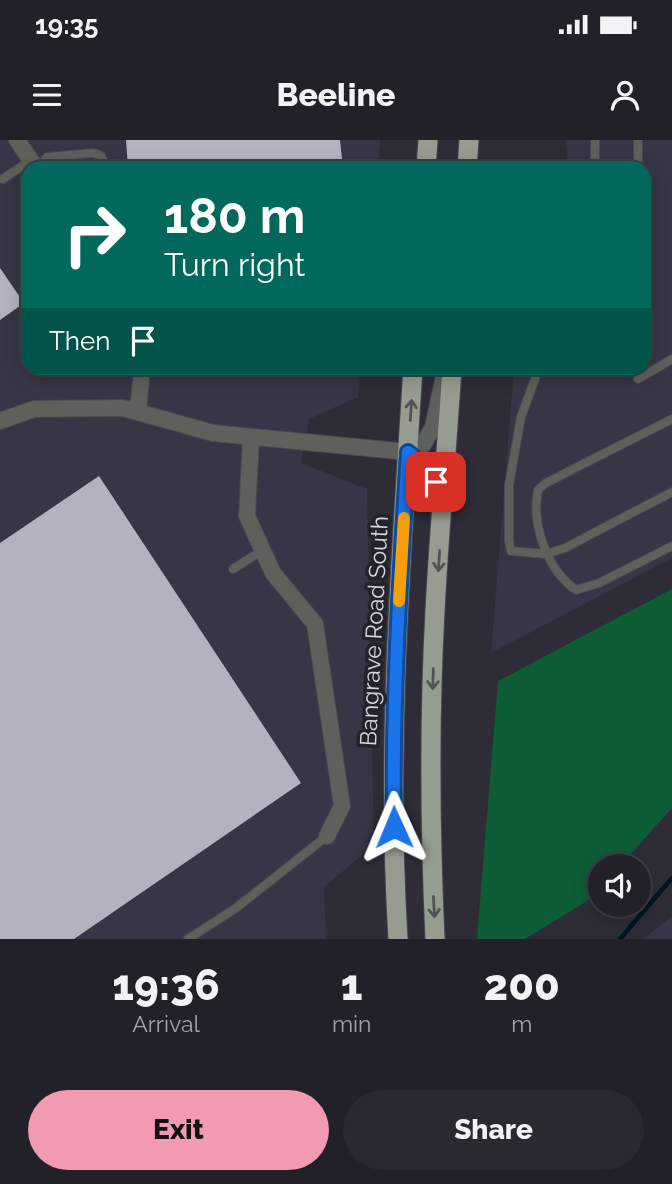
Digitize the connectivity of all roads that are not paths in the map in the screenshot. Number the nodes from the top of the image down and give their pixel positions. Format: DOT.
graph roads {
  1 [pos="17,140"];
  2 [pos="428,140"];
  3 [pos="469,140"];
  4 [pos="594,140"];
  5 [pos="638,140"];
  6 [pos="32,161"];
  7 [pos="42,161"];
  8 [pos="104,161"];
  9 [pos="426,161"];
  10 [pos="468,161"];
  11 [pos="595,161"];
  12 [pos="638,161"];
  13 [pos="21,171"];
  14 [pos="3,179"];
  15 [pos="672,359"];
  16 [pos="651,371"];
  17 [pos="141,375"];
  18 [pos="413,375"];
  19 [pos="444,375"];
  20 [pos="452,375"];
  21 [pos="536,375"];
  22 [pos="138,412"];
  23 [pos="672,419"];
  24 [pos="0,421"];
  25 [pos="251,437"];
  26 [pos="408,452"];
  27 [pos="672,492"];
  28 [pos="442,510"];
  29 [pos="672,546"];
  30 [pos="262,550"];
  31 [pos="546,554"];
  32 [pos="233,569"];
  33 [pos="327,836"];
  34 [pos="188,939"];
  35 [pos="398,939"];
  36 [pos="435,939"];
  1 -- 6 [label="street"];
  2 -- 9 [label="highway"];
  3 -- 10 [label="highway"];
  4 -- 11 [label="lane"];
  5 -- 12 [label="lane"];
  7 -- 8 [label="lane"];
  13 -- 14 [label="lane"];
  15 -- 16 [label="lane"];
  17 -- 22 [label="street"];
  26 -- 18 [label="highway, Bangrave Road South, one-way"];
  19 -- 26 [label="street"];
  20 -- 28 [label="highway"];
  21 -- 31 [label="lane"];
  22 -- 24 [label="street"];
  22 -- 25 [label="street"];
  23 -- 31 [label="lane"];
  25 -- 26 [label="street"];
  25 -- 30 [label="street"];
  26 -- 28 [label="street"];
  26 -- 35 [label="highway, Bangrave Road South"];
  27 -- 31 [label="lane"];
  28 -- 36 [label="highway, one-way"];
  29 -- 31 [label="lane"];
  30 -- 32 [label="lane"];
  30 -- 33 [label="street"];
  33 -- 34 [label="lane"];
}
